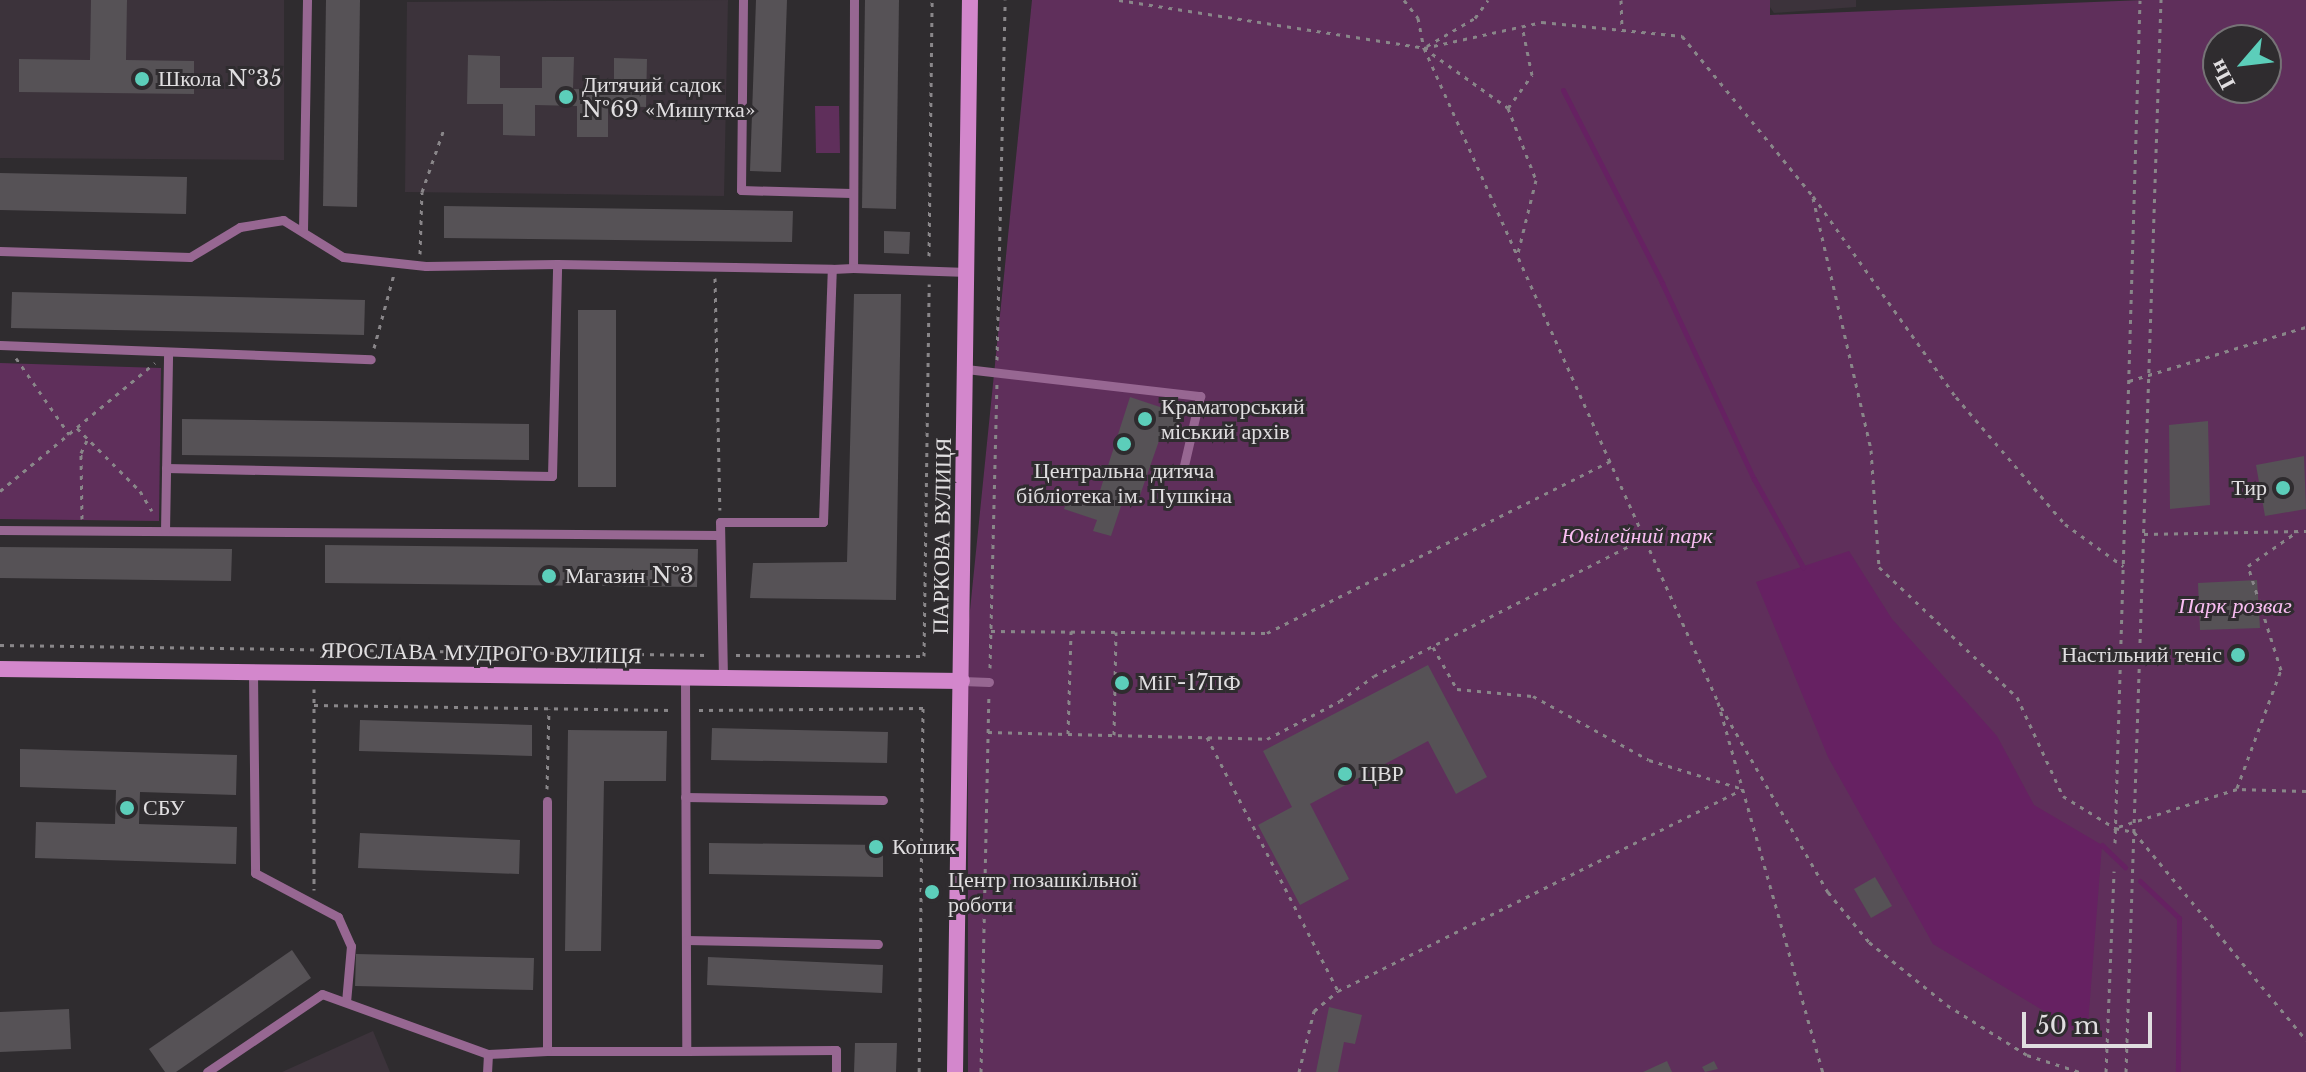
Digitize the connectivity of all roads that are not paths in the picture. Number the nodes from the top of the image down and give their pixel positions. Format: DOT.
graph roads {
  1 [pos="307,0"];
  2 [pos="743,0"];
  3 [pos="854,0"];
  4 [pos="970,0"];
  5 [pos="851,193"];
  6 [pos="303,230"];
  7 [pos="0,251"];
  8 [pos="557,264"];
  9 [pos="853,268"];
  10 [pos="832,269"];
  11 [pos="967,272"];
  12 [pos="3,346"];
  13 [pos="168,352"];
  14 [pos="371,359"];
  15 [pos="966,369"];
  16 [pos="166,468"];
  17 [pos="1182,474"];
  18 [pos="0,530"];
  19 [pos="165,531"];
  20 [pos="719,535"];
  21 [pos="0,669"];
  22 [pos="253,673"];
  23 [pos="685,678"];
  24 [pos="723,678"];
  25 [pos="962,681"];
  26 [pos="989,682"];
  27 [pos="685,797"];
  28 [pos="883,800"];
  29 [pos="547,801"];
  30 [pos="686,940"];
  31 [pos="878,944"];
  32 [pos="346,1002"];
  33 [pos="547,1051"];
  34 [pos="686,1051"];
  35 [pos="488,1054"];
  36 [pos="207,1072"];
  37 [pos="487,1072"];
  38 [pos="836,1072"];
  39 [pos="955,1072"];
  1 -- 6 [label="lane"];
  2 -- 5 [label="lane"];
  3 -- 5 [label="lane"];
  4 -- 11 [label="street, ПАРКОВА ВУЛИЦЯ"];
  5 -- 9 [label="lane"];
  6 -- 7 [label="lane"];
  6 -- 8 [label="lane"];
  8 -- 10 [label="lane"];
  8 -- 16 [label="lane"];
  9 -- 10 [label="lane"];
  9 -- 11 [label="lane"];
  10 -- 20 [label="lane"];
  11 -- 15 [label="street, ПАРКОВА ВУЛИЦЯ"];
  12 -- 13 [label="lane"];
  13 -- 14 [label="lane"];
  13 -- 16 [label="lane"];
  15 -- 17 [label="lane"];
  15 -- 25 [label="street, ПАРКОВА ВУЛИЦЯ"];
  16 -- 19 [label="lane"];
  18 -- 19 [label="lane"];
  19 -- 20 [label="lane"];
  20 -- 24 [label="lane"];
  21 -- 22 [label="street, ЯРОСЛАВА МУДРОГО ВУЛИЦЯ"];
  22 -- 23 [label="street, ЯРОСЛАВА МУДРОГО ВУЛИЦЯ"];
  22 -- 32 [label="lane"];
  23 -- 24 [label="street, ЯРОСЛАВА МУДРОГО ВУЛИЦЯ"];
  23 -- 27 [label="lane"];
  24 -- 25 [label="street, ЯРОСЛАВА МУДРОГО ВУЛИЦЯ"];
  25 -- 26 [label="lane"];
  25 -- 39 [label="street, ПАРКОВА ВУЛИЦЯ"];
  27 -- 28 [label="lane"];
  27 -- 30 [label="lane"];
  29 -- 33 [label="lane"];
  30 -- 31 [label="lane"];
  30 -- 34 [label="lane"];
  32 -- 35 [label="lane"];
  32 -- 36 [label="lane"];
  33 -- 34 [label="lane"];
  33 -- 35 [label="lane"];
  34 -- 38 [label="lane"];
  35 -- 37 [label="lane"];
}
